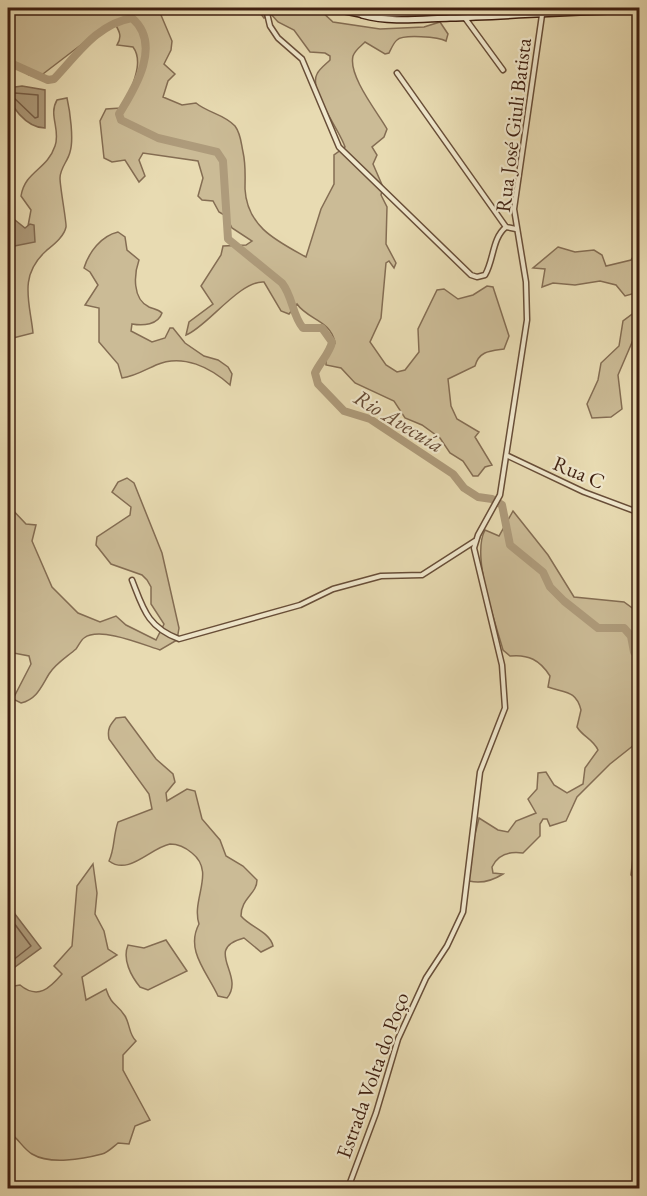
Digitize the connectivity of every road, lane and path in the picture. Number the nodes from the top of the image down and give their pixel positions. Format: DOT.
graph roads {
  1 [pos="330,8"];
  2 [pos="535,8"];
  3 [pos="267,9"];
  4 [pos="543,10"];
  5 [pos="639,10"];
  6 [pos="362,15"];
  7 [pos="465,18"];
  8 [pos="503,70"];
  9 [pos="397,73"];
  10 [pos="506,227"];
  11 [pos="516,229"];
  12 [pos="508,456"];
  13 [pos="639,513"];
  14 [pos="475,541"];
  15 [pos="132,580"];
  16 [pos="348,1188"];
  1 -- 6 [label="main road"];
  2 -- 6 [label="main road"];
  3 -- 10 [label="street"];
  4 -- 5 [label="main road"];
  4 -- 7 [label="main road"];
  4 -- 11 [label="street, Rua José Giuli Batista"];
  6 -- 7 [label="main road"];
  7 -- 8 [label="street"];
  9 -- 10 [label="street"];
  10 -- 11 [label="street"];
  11 -- 12 [label="street, Rua José Giuli Batista"];
  12 -- 13 [label="street, Rua C"];
  12 -- 14 [label="street, Rua José Giuli Batista"];
  14 -- 15 [label="street"];
  14 -- 16 [label="street, Estrada Volta do Poço"];
}
